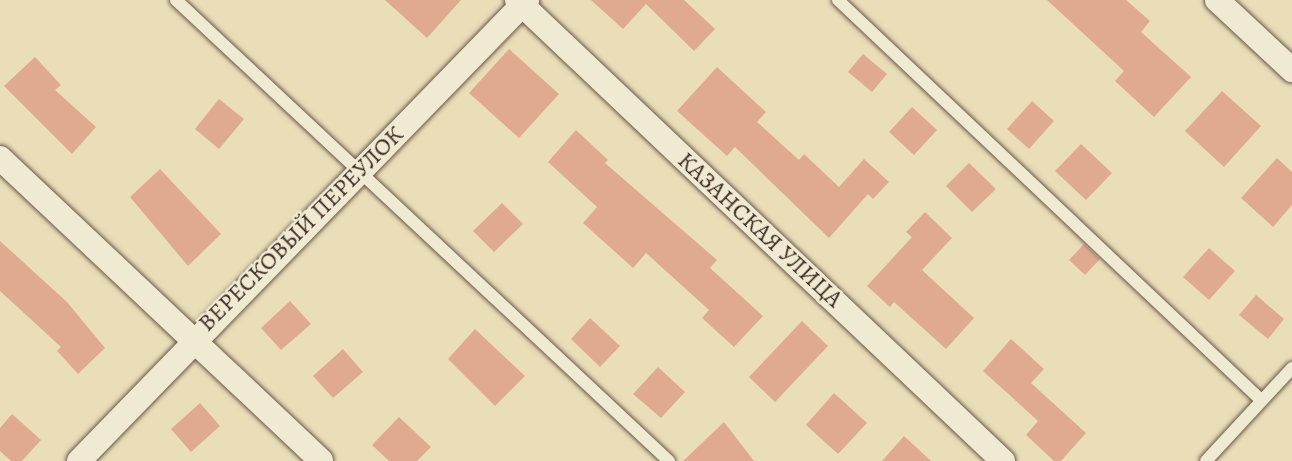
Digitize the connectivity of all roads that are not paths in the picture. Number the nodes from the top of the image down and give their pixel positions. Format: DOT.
graph roads {
  1 [pos="177,0"];
  2 [pos="838,0"];
  3 [pos="1217,0"];
  4 [pos="522,2"];
  5 [pos="1292,69"];
  6 [pos="0,158"];
  7 [pos="360,170"];
  8 [pos="193,338"];
  9 [pos="1292,368"];
  10 [pos="1261,400"];
  11 [pos="80,461"];
  12 [pos="321,461"];
  13 [pos="669,461"];
  14 [pos="1003,461"];
  15 [pos="1206,461"];
  1 -- 7 [label="lane"];
  2 -- 10 [label="lane"];
  3 -- 5 [label="street"];
  4 -- 7 [label="street, ВЕРЕСКОВЫЙ ПЕРЕУЛОК"];
  4 -- 14 [label="street, КАЗАНСКАЯ УЛИЦА"];
  6 -- 8 [label="street"];
  7 -- 8 [label="street, ВЕРЕСКОВЫЙ ПЕРЕУЛОК"];
  7 -- 13 [label="lane"];
  8 -- 11 [label="street, ВЕРЕСКОВЫЙ ПЕРЕУЛОК"];
  8 -- 12 [label="street"];
  9 -- 10 [label="lane"];
  10 -- 15 [label="lane"];
}
